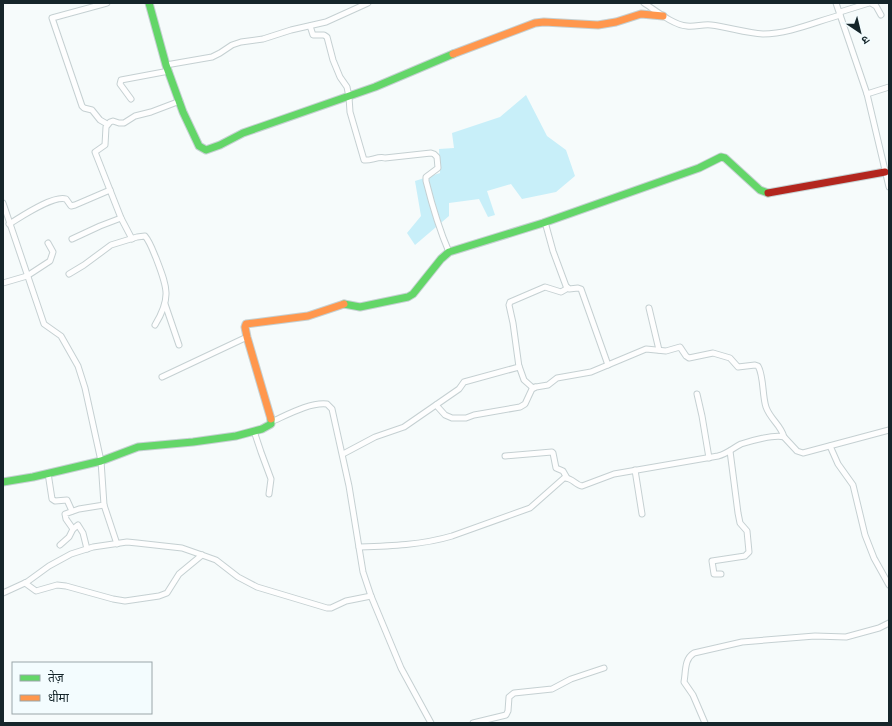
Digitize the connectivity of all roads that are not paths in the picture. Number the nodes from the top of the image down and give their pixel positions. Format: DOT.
graph roads {
  1 [pos="107,3"];
  2 [pos="149,3"];
  3 [pos="368,3"];
  4 [pos="644,3"];
  5 [pos="836,3"];
  6 [pos="870,3"];
  7 [pos="840,13"];
  8 [pos="881,15"];
  9 [pos="663,16"];
  10 [pos="310,26"];
  11 [pos="168,68"];
  12 [pos="889,87"];
  13 [pos="867,94"];
  14 [pos="349,96"];
  15 [pos="131,100"];
  16 [pos="180,101"];
  17 [pos="107,124"];
  18 [pos="886,170"];
  19 [pos="889,187"];
  20 [pos="110,190"];
  21 [pos="3,203"];
  22 [pos="121,218"];
  23 [pos="545,222"];
  24 [pos="9,224"];
  25 [pos="72,239"];
  26 [pos="132,239"];
  27 [pos="48,243"];
  28 [pos="449,252"];
  29 [pos="69,274"];
  30 [pos="27,276"];
  31 [pos="3,283"];
  32 [pos="568,288"];
  33 [pos="165,304"];
  34 [pos="648,308"];
  35 [pos="155,325"];
  36 [pos="247,337"];
  37 [pos="179,345"];
  38 [pos="659,350"];
  39 [pos="608,365"];
  40 [pos="519,366"];
  41 [pos="162,377"];
  42 [pos="535,387"];
  43 [pos="697,394"];
  44 [pos="436,405"];
  45 [pos="271,422"];
  46 [pos="889,430"];
  47 [pos="254,431"];
  48 [pos="784,437"];
  49 [pos="830,446"];
  50 [pos="730,451"];
  51 [pos="343,454"];
  52 [pos="505,456"];
  53 [pos="709,458"];
  54 [pos="101,461"];
  55 [pos="635,470"];
  56 [pos="48,473"];
  57 [pos="567,478"];
  58 [pos="3,482"];
  59 [pos="269,494"];
  60 [pos="104,505"];
  61 [pos="72,511"];
  62 [pos="642,514"];
  63 [pos="73,529"];
  64 [pos="117,544"];
  65 [pos="60,545"];
  66 [pos="359,547"];
  67 [pos="87,549"];
  68 [pos="202,554"];
  69 [pos="721,574"];
  70 [pos="25,583"];
  71 [pos="889,585"];
  72 [pos="3,593"];
  73 [pos="371,596"];
  74 [pos="889,623"];
  75 [pos="604,668"];
  76 [pos="431,723"];
  77 [pos="472,723"];
  78 [pos="705,723"];
  1 -- 17 [label="street"];
  2 -- 11 [label="street"];
  3 -- 10 [label="street"];
  4 -- 9 [label="street"];
  5 -- 7 [label="street"];
  6 -- 7 [label="street"];
  6 -- 8 [label="street"];
  7 -- 9 [label="street"];
  7 -- 13 [label="street"];
  9 -- 14 [label="street"];
  10 -- 11 [label="street"];
  10 -- 14 [label="street"];
  11 -- 15 [label="street"];
  11 -- 16 [label="street"];
  12 -- 13 [label="street"];
  13 -- 18 [label="street"];
  14 -- 16 [label="street"];
  14 -- 28 [label="street"];
  16 -- 17 [label="street"];
  17 -- 20 [label="street"];
  18 -- 19 [label="street"];
  18 -- 23 [label="street"];
  20 -- 22 [label="street"];
  20 -- 24 [label="street"];
  21 -- 24 [label="street"];
  22 -- 25 [label="street"];
  22 -- 26 [label="street"];
  23 -- 28 [label="street"];
  23 -- 32 [label="street"];
  24 -- 30 [label="street"];
  26 -- 29 [label="street"];
  26 -- 33 [label="street"];
  27 -- 30 [label="street"];
  28 -- 36 [label="street"];
  30 -- 31 [label="street"];
  30 -- 54 [label="street"];
  32 -- 39 [label="street"];
  32 -- 40 [label="street"];
  33 -- 35 [label="street"];
  33 -- 37 [label="street"];
  34 -- 38 [label="street"];
  36 -- 41 [label="street"];
  36 -- 45 [label="street"];
  38 -- 39 [label="street"];
  38 -- 48 [label="street"];
  39 -- 42 [label="street"];
  40 -- 42 [label="street"];
  40 -- 44 [label="street"];
  42 -- 44 [label="street"];
  43 -- 53 [label="street"];
  44 -- 51 [label="street"];
  45 -- 47 [label="street"];
  45 -- 51 [label="street"];
  46 -- 49 [label="street"];
  47 -- 54 [label="street"];
  47 -- 59 [label="street"];
  48 -- 49 [label="street"];
  48 -- 50 [label="street"];
  49 -- 71 [label="street"];
  50 -- 53 [label="street"];
  50 -- 69 [label="street"];
  51 -- 66 [label="street"];
  52 -- 57 [label="street"];
  53 -- 55 [label="street"];
  54 -- 56 [label="street"];
  54 -- 60 [label="street"];
  55 -- 57 [label="street"];
  55 -- 62 [label="street"];
  56 -- 58 [label="street"];
  56 -- 61 [label="street"];
  57 -- 66 [label="street"];
  60 -- 61 [label="street"];
  60 -- 64 [label="street"];
  61 -- 63 [label="street"];
  63 -- 65 [label="street"];
  63 -- 67 [label="street"];
  64 -- 67 [label="street"];
  64 -- 68 [label="street"];
  66 -- 73 [label="street"];
  67 -- 70 [label="street"];
  68 -- 70 [label="street"];
  68 -- 73 [label="street"];
  70 -- 72 [label="street"];
  73 -- 76 [label="street"];
  74 -- 78 [label="street"];
  75 -- 77 [label="street"];
}
